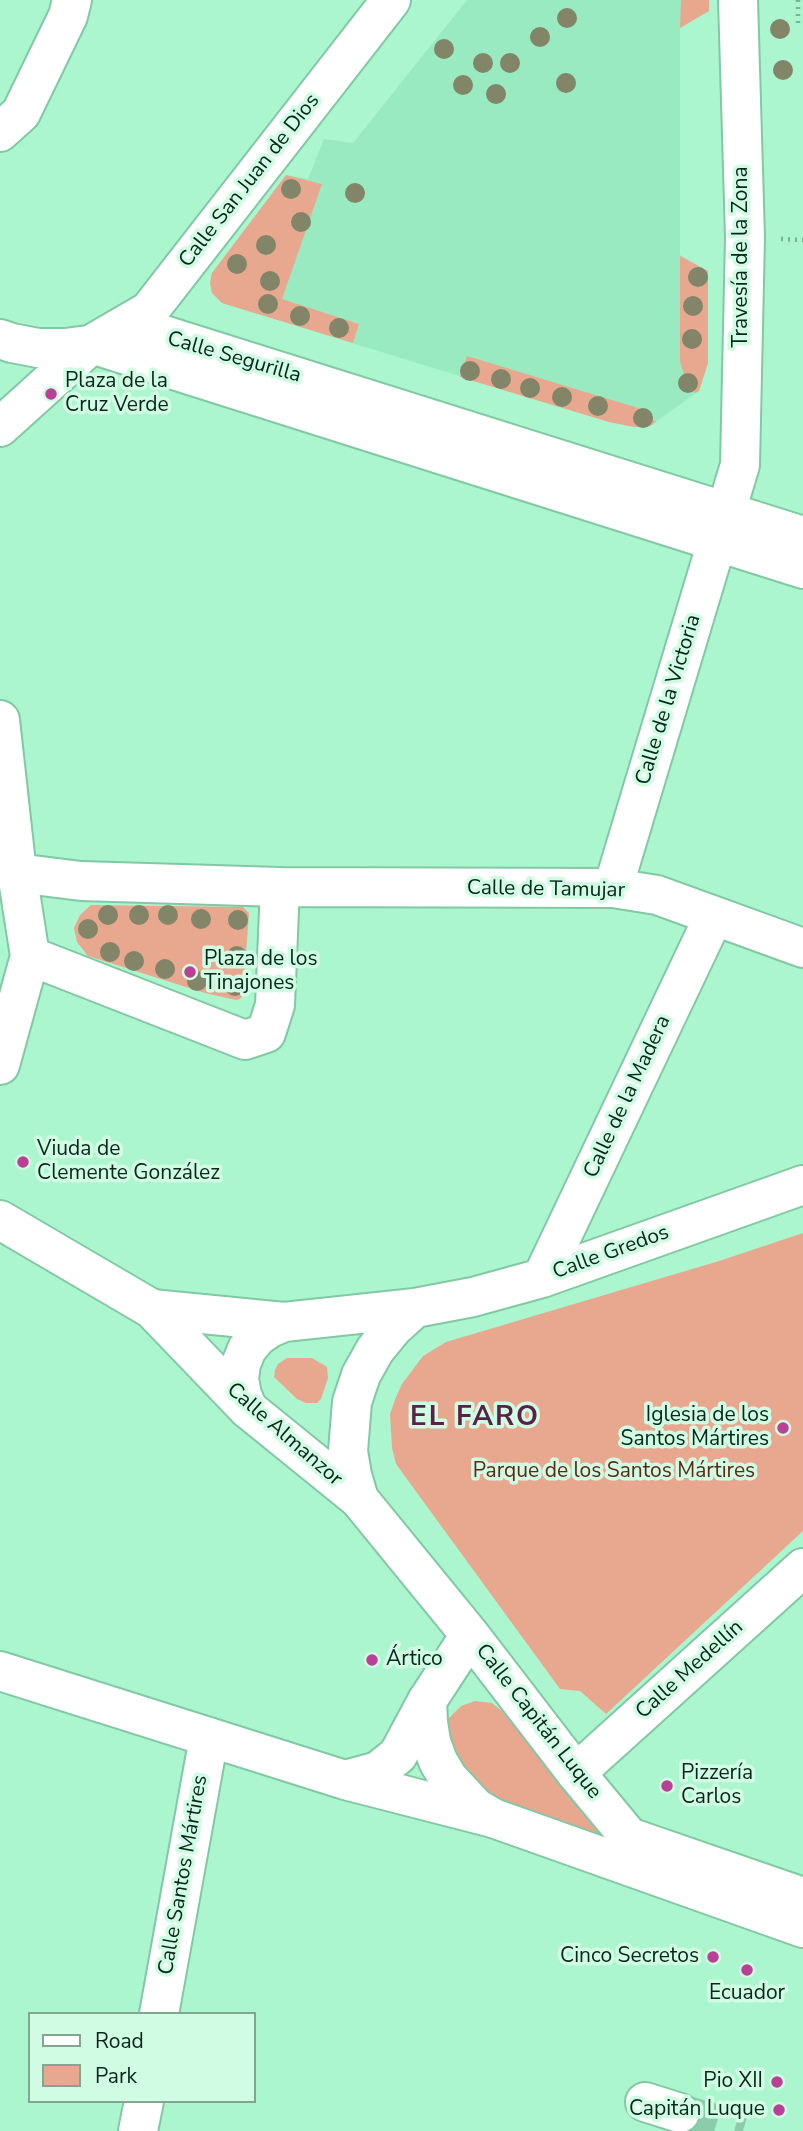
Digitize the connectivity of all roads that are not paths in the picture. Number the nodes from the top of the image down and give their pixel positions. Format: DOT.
graph roads {
  1 [pos="72,0"];
  2 [pos="391,0"];
  3 [pos="738,0"];
  4 [pos="0,132"];
  5 [pos="0,339"];
  6 [pos="92,344"];
  7 [pos="0,427"];
  8 [pos="722,527"];
  9 [pos="803,536"];
  10 [pos="803,569"];
  11 [pos="0,720"];
  12 [pos="17,873"];
  13 [pos="280,887"];
  14 [pos="612,888"];
  15 [pos="714,916"];
  16 [pos="803,948"];
  17 [pos="30,956"];
  18 [pos="0,1065"];
  19 [pos="803,1185"];
  20 [pos="0,1220"];
  21 [pos="542,1278"];
  22 [pos="415,1308"];
  23 [pos="152,1309"];
  24 [pos="284,1322"];
  25 [pos="248,1409"];
  26 [pos="359,1499"];
  27 [pos="803,1568"];
  28 [pos="470,1635"];
  29 [pos="0,1671"];
  30 [pos="427,1701"];
  31 [pos="209,1737"];
  32 [pos="576,1773"];
  33 [pos="345,1780"];
  34 [pos="493,1818"];
  35 [pos="803,1897"];
  36 [pos="803,1928"];
  37 [pos="159,2012"];
  38 [pos="645,2102"];
  39 [pos="144,2103"];
  40 [pos="680,2113"];
  41 [pos="138,2131"];
  1 -- 4 [label="street"];
  2 -- 6 [label="street, Calle San Juan de Dios"];
  3 -- 8 [label="street, Travesía de la Zona"];
  5 -- 6 [label="street"];
  6 -- 7 [label="street"];
  6 -- 8 [label="street, Calle Segurilla"];
  8 -- 9 [label="street, Calle Segurilla"];
  8 -- 10 [label="street, Calle Segurilla"];
  8 -- 14 [label="street, Calle de la Victoria"];
  11 -- 12 [label="street"];
  12 -- 13 [label="street"];
  12 -- 17 [label="street"];
  13 -- 14 [label="street, Calle de Tamujar"];
  13 -- 17 [label="street"];
  14 -- 15 [label="street, Calle de Tamujar"];
  15 -- 16 [label="street, Calle de Tamujar"];
  15 -- 21 [label="street, Calle de la Madera"];
  17 -- 18 [label="street"];
  19 -- 21 [label="street, Calle Gredos"];
  20 -- 23 [label="street, Calle Almanzor"];
  21 -- 22 [label="street, Calle Gredos"];
  22 -- 24 [label="street, Calle Gredos"];
  22 -- 26 [label="street"];
  23 -- 24 [label="street, Calle Gredos"];
  23 -- 25 [label="street, Calle Almanzor"];
  24 -- 25 [label="street, Calle Gredos"];
  25 -- 26 [label="street, Calle Almanzor"];
  26 -- 28 [label="street, Calle Almanzor"];
  27 -- 32 [label="street, Calle Medellín"];
  28 -- 30 [label="street, Calle Capitán Luque"];
  28 -- 32 [label="street, Calle Capitán Luque"];
  29 -- 31 [label="street"];
  30 -- 33 [label="street, Calle Capitán Luque"];
  30 -- 34 [label="street"];
  31 -- 33 [label="street"];
  31 -- 37 [label="street, Calle Santos Mártires"];
  32 -- 35 [label="street, Calle Capitán Luque"];
  33 -- 34 [label="street"];
  34 -- 36 [label="street"];
  38 -- 40 [label="street"];
  39 -- 41 [label="street"];
}
